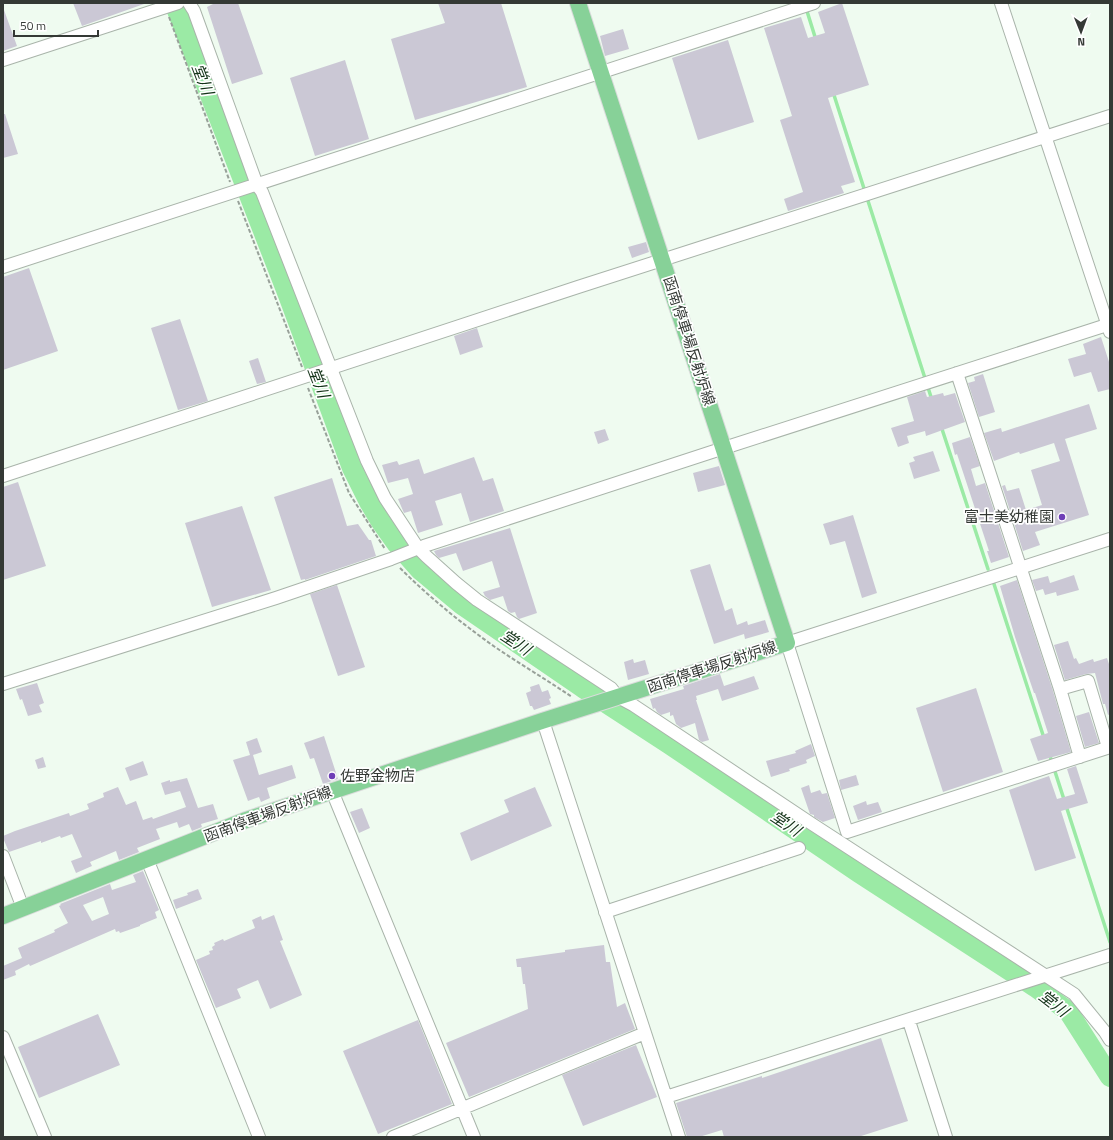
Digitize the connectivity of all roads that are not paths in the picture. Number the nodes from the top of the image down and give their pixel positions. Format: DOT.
graph roads {
  1 [pos="189,3"];
  2 [pos="578,3"];
  3 [pos="814,3"];
  4 [pos="1001,3"];
  5 [pos="174,4"];
  6 [pos="3,60"];
  7 [pos="601,72"];
  8 [pos="1110,116"];
  9 [pos="1045,137"];
  10 [pos="257,184"];
  11 [pos="663,261"];
  12 [pos="3,267"];
  13 [pos="1109,327"];
  14 [pos="330,368"];
  15 [pos="957,373"];
  16 [pos="724,448"];
  17 [pos="3,476"];
  18 [pos="1110,539"];
  19 [pos="417,549"];
  20 [pos="1021,568"];
  21 [pos="787,643"];
  22 [pos="3,684"];
  23 [pos="1060,689"];
  24 [pos="618,697"];
  25 [pos="543,721"];
  26 [pos="1109,747"];
  27 [pos="1080,756"];
  28 [pos="332,791"];
  29 [pos="847,832"];
  30 [pos="838,840"];
  31 [pos="799,848"];
  32 [pos="3,856"];
  33 [pos="147,859"];
  34 [pos="23,908"];
  35 [pos="605,912"];
  36 [pos="3,916"];
  37 [pos="1110,955"];
  38 [pos="1044,976"];
  39 [pos="908,1021"];
  40 [pos="645,1033"];
  41 [pos="3,1036"];
  42 [pos="1110,1040"];
  43 [pos="666,1097"];
  44 [pos="462,1108"];
  45 [pos="45,1137"];
  46 [pos="259,1137"];
  47 [pos="393,1137"];
  48 [pos="474,1137"];
  49 [pos="679,1137"];
  50 [pos="946,1137"];
  1 -- 10 [label="street"];
  2 -- 7 [label="main road, 函南停車場反射炉線"];
  3 -- 7 [label="street"];
  4 -- 9 [label="street"];
  5 -- 6 [label="street"];
  7 -- 10 [label="street"];
  7 -- 11 [label="main road, 函南停車場反射炉線"];
  8 -- 9 [label="street"];
  9 -- 11 [label="street"];
  9 -- 13 [label="street"];
  10 -- 12 [label="street"];
  10 -- 14 [label="street"];
  11 -- 14 [label="street"];
  11 -- 16 [label="main road, 函南停車場反射炉線"];
  13 -- 15 [label="street"];
  14 -- 17 [label="street"];
  14 -- 19 [label="street"];
  15 -- 16 [label="street"];
  15 -- 20 [label="street"];
  16 -- 19 [label="street"];
  16 -- 21 [label="main road, 函南停車場反射炉線"];
  18 -- 20 [label="street"];
  19 -- 22 [label="street"];
  19 -- 24 [label="street"];
  20 -- 21 [label="street"];
  20 -- 23 [label="street"];
  21 -- 24 [label="main road, 函南停車場反射炉線"];
  21 -- 29 [label="street"];
  23 -- 26 [label="street"];
  23 -- 27 [label="street"];
  24 -- 25 [label="main road, 函南停車場反射炉線"];
  24 -- 30 [label="street"];
  25 -- 28 [label="main road, 函南停車場反射炉線"];
  25 -- 35 [label="street"];
  26 -- 27 [label="street"];
  27 -- 29 [label="street"];
  28 -- 33 [label="main road, 函南停車場反射炉線"];
  28 -- 44 [label="street"];
  29 -- 30 [label="street"];
  30 -- 38 [label="street"];
  31 -- 35 [label="street"];
  32 -- 34 [label="street"];
  33 -- 34 [label="main road, 函南停車場反射炉線"];
  33 -- 46 [label="street"];
  34 -- 36 [label="main road, 函南停車場反射炉線"];
  35 -- 40 [label="street"];
  37 -- 38 [label="street"];
  38 -- 39 [label="street"];
  38 -- 42 [label="street"];
  39 -- 43 [label="street"];
  39 -- 50 [label="street"];
  40 -- 43 [label="street"];
  40 -- 44 [label="street"];
  41 -- 45 [label="street"];
  43 -- 49 [label="street"];
  44 -- 47 [label="street"];
  44 -- 48 [label="street"];
}
